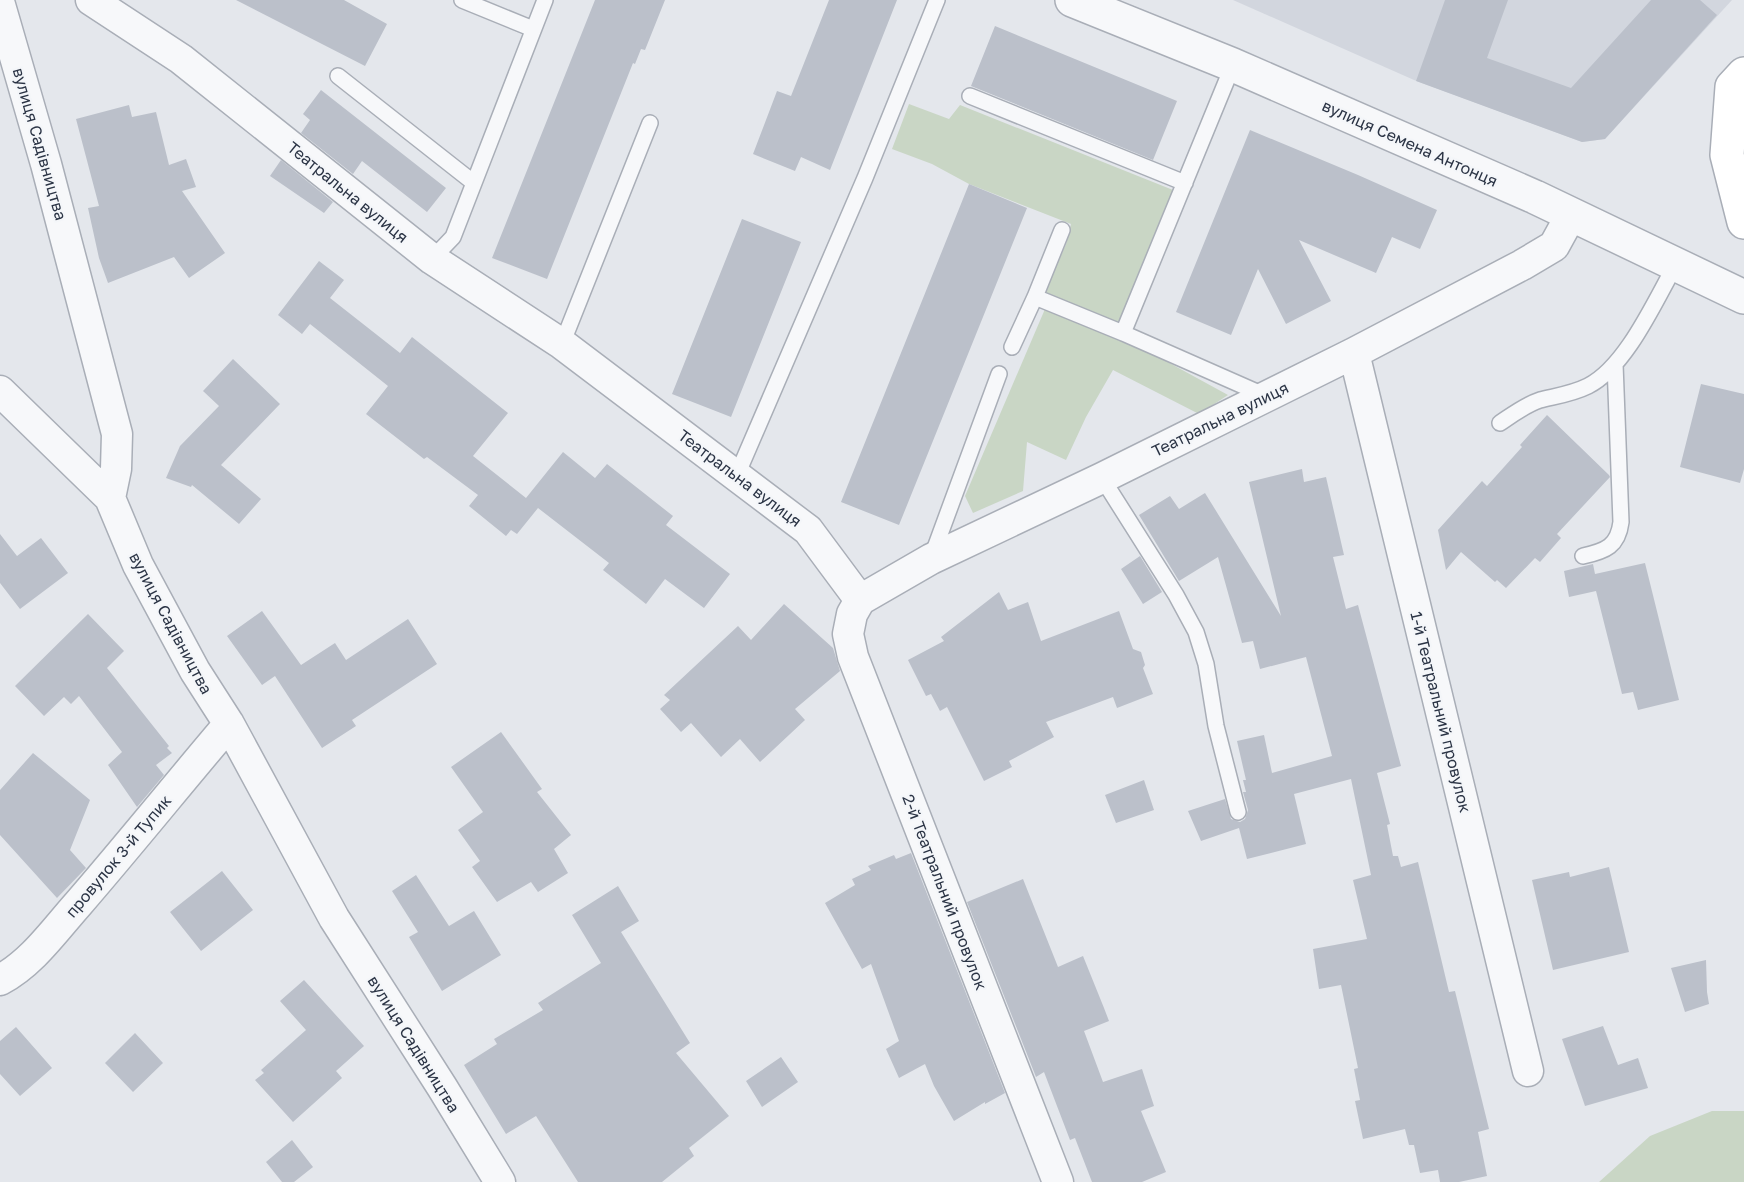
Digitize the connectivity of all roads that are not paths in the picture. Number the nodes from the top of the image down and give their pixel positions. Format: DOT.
graph roads {
  1 [pos="91,0"];
  2 [pos="462,0"];
  3 [pos="544,0"];
  4 [pos="937,0"];
  5 [pos="1072,0"];
  6 [pos="0,5"];
  7 [pos="533,29"];
  8 [pos="1233,65"];
  9 [pos="1744,74"];
  10 [pos="338,76"];
  11 [pos="970,96"];
  12 [pos="651,123"];
  13 [pos="474,183"];
  14 [pos="1185,183"];
  15 [pos="1571,214"];
  16 [pos="1744,222"];
  17 [pos="1062,231"];
  18 [pos="432,259"];
  19 [pos="1676,264"];
  20 [pos="1035,297"];
  21 [pos="1744,297"];
  22 [pos="1123,333"];
  23 [pos="562,344"];
  24 [pos="1012,347"];
  25 [pos="1354,353"];
  26 [pos="1615,364"];
  27 [pos="999,374"];
  28 [pos="0,391"];
  29 [pos="1266,396"];
  30 [pos="1500,423"];
  31 [pos="737,475"];
  32 [pos="1102,478"];
  33 [pos="110,498"];
  34 [pos="1583,556"];
  35 [pos="931,559"];
  36 [pos="861,600"];
  37 [pos="229,724"];
  38 [pos="1238,812"];
  39 [pos="0,980"];
  40 [pos="1528,1071"];
  41 [pos="500,1182"];
  42 [pos="1058,1182"];
  1 -- 18 [label="street, Театральна вулиця"];
  2 -- 7 [label="lane"];
  3 -- 7 [label="lane"];
  4 -- 31 [label="lane"];
  5 -- 8 [label="street, вулиця Семена Антонця"];
  6 -- 33 [label="street, вулиця Садівництва"];
  7 -- 13 [label="lane"];
  8 -- 14 [label="lane"];
  8 -- 15 [label="street, вулиця Семена Антонця"];
  9 -- 16 [label="main road"];
  10 -- 13 [label="lane"];
  11 -- 14 [label="lane"];
  12 -- 23 [label="lane"];
  13 -- 18 [label="lane"];
  14 -- 22 [label="lane"];
  15 -- 19 [label="street, вулиця Семена Антонця"];
  15 -- 25 [label="street, Театральна вулиця"];
  17 -- 20 [label="lane"];
  18 -- 23 [label="street, Театральна вулиця"];
  19 -- 21 [label="street, вулиця Семена Антонця"];
  19 -- 26 [label="lane"];
  20 -- 22 [label="lane"];
  20 -- 24 [label="lane"];
  22 -- 29 [label="lane"];
  23 -- 31 [label="street, Театральна вулиця"];
  25 -- 29 [label="street, Театральна вулиця"];
  25 -- 40 [label="street, 1-й Театральний провулок"];
  26 -- 30 [label="lane"];
  26 -- 34 [label="lane"];
  27 -- 35 [label="lane"];
  28 -- 33 [label="street"];
  29 -- 32 [label="street, Театральна вулиця"];
  31 -- 36 [label="street, Театральна вулиця"];
  32 -- 35 [label="street, Театральна вулиця"];
  32 -- 38 [label="lane"];
  33 -- 37 [label="street, вулиця Садівництва"];
  35 -- 36 [label="street, Театральна вулиця"];
  36 -- 42 [label="street, 2-й Театральний провулок"];
  37 -- 39 [label="street, провулок 3-й Тупик"];
  37 -- 41 [label="street, вулиця Садівництва"];
}
